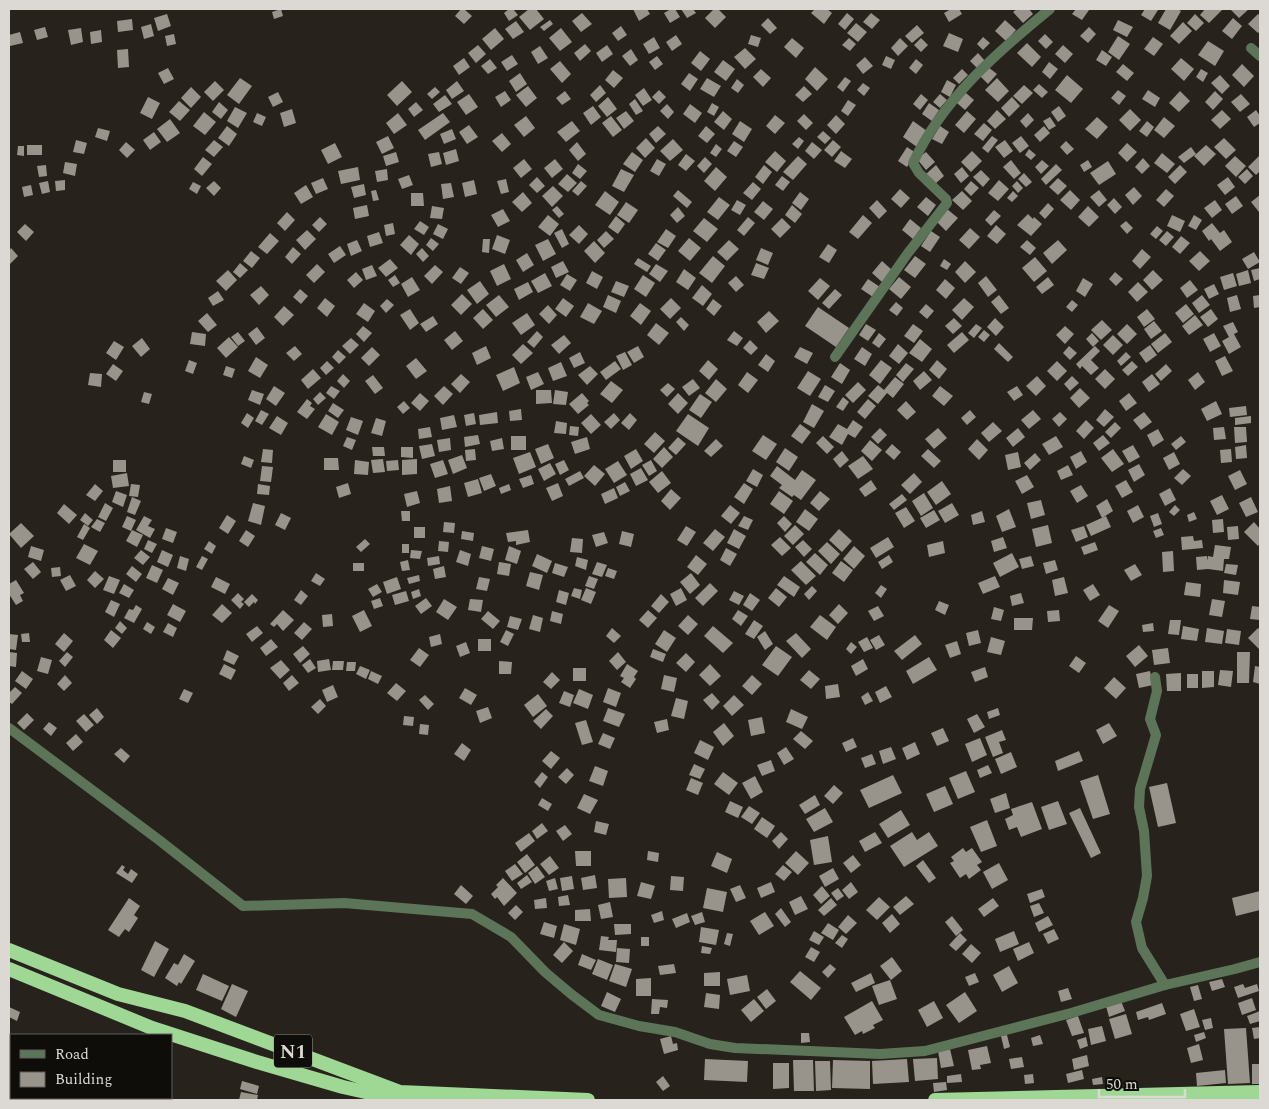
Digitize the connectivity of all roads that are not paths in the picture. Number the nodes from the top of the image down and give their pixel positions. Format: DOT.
graph roads {
  1 [pos="1050,9"];
  2 [pos="1251,48"];
  3 [pos="1260,56"];
  4 [pos="835,357"];
  5 [pos="1155,678"];
  6 [pos="9,728"];
  7 [pos="9,950"];
  8 [pos="1260,962"];
  9 [pos="9,969"];
  10 [pos="1166,985"];
  11 [pos="149,1032"];
  12 [pos="172,1038"];
  13 [pos="1260,1092"];
  14 [pos="401,1100"];
  15 [pos="588,1100"];
  16 [pos="935,1100"];
  1 -- 4 [label="street"];
  2 -- 3 [label="street"];
  5 -- 10 [label="street"];
  6 -- 10 [label="street"];
  7 -- 15 [label="highway, N1"];
  8 -- 10 [label="street"];
  9 -- 11 [label="highway, N1"];
  12 -- 14 [label="highway, N1"];
  13 -- 16 [label="highway"];
}
